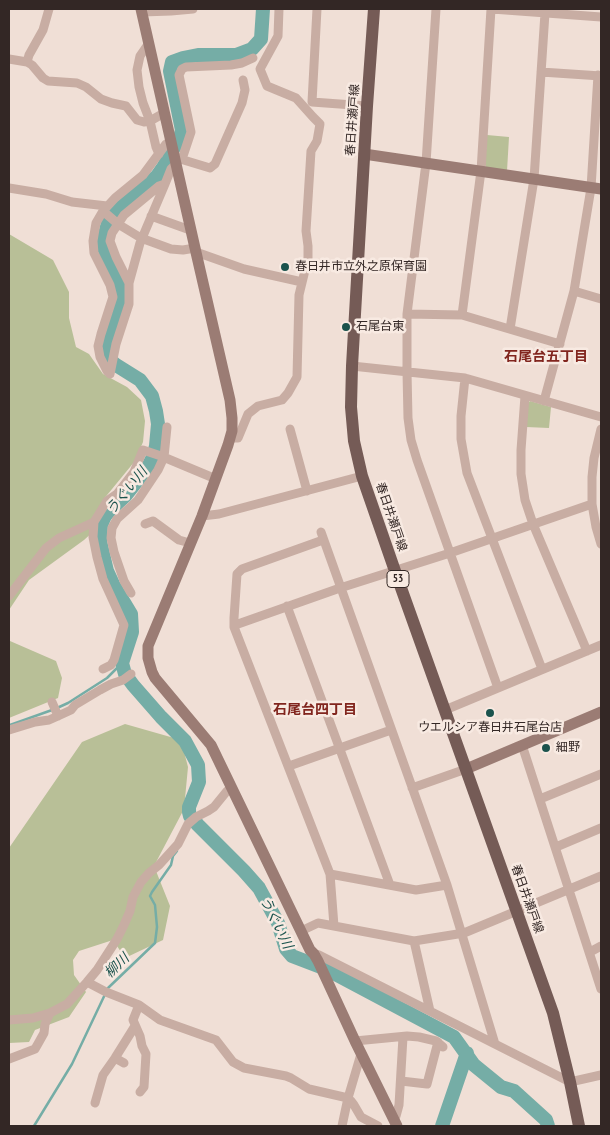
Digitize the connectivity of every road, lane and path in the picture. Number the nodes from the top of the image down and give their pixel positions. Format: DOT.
graph roads {
  1 [pos="49,9"];
  2 [pos="194,9"];
  3 [pos="279,9"];
  4 [pos="317,9"];
  5 [pos="374,9"];
  6 [pos="436,9"];
  7 [pos="492,9"];
  8 [pos="141,10"];
  9 [pos="544,13"];
  10 [pos="601,17"];
  11 [pos="149,42"];
  12 [pos="253,58"];
  13 [pos="9,59"];
  14 [pos="27,62"];
  15 [pos="541,72"];
  16 [pos="600,75"];
  17 [pos="243,80"];
  18 [pos="367,106"];
  19 [pos="164,113"];
  20 [pos="150,121"];
  21 [pos="171,141"];
  22 [pos="159,154"];
  23 [pos="364,154"];
  24 [pos="177,160"];
  25 [pos="426,163"];
  26 [pos="481,171"];
  27 [pos="534,180"];
  28 [pos="165,184"];
  29 [pos="9,188"];
  30 [pos="596,189"];
  31 [pos="105,208"];
  32 [pos="151,216"];
  33 [pos="118,224"];
  34 [pos="190,230"];
  35 [pos="141,238"];
  36 [pos="195,250"];
  37 [pos="302,282"];
  38 [pos="129,284"];
  39 [pos="574,291"];
  40 [pos="601,299"];
  41 [pos="407,314"];
  42 [pos="462,314"];
  43 [pos="510,329"];
  44 [pos="560,344"];
  45 [pos="352,366"];
  46 [pos="407,372"];
  47 [pos="465,378"];
  48 [pos="525,396"];
  49 [pos="544,401"];
  50 [pos="601,417"];
  51 [pos="167,427"];
  52 [pos="290,429"];
  53 [pos="601,429"];
  54 [pos="230,438"];
  55 [pos="163,456"];
  56 [pos="362,476"];
  57 [pos="216,479"];
  58 [pos="308,491"];
  59 [pos="592,504"];
  60 [pos="202,516"];
  61 [pos="94,522"];
  62 [pos="145,524"];
  63 [pos="534,524"];
  64 [pos="492,538"];
  65 [pos="190,543"];
  66 [pos="601,544"];
  67 [pos="114,552"];
  68 [pos="450,553"];
  69 [pos="97,557"];
  70 [pos="395,571"];
  71 [pos="340,588"];
  72 [pos="131,593"];
  73 [pos="9,596"];
  74 [pos="287,606"];
  75 [pos="234,627"];
  76 [pos="601,645"];
  77 [pos="586,651"];
  78 [pos="104,669"];
  79 [pos="542,669"];
  80 [pos="131,674"];
  81 [pos="498,688"];
  82 [pos="52,702"];
  83 [pos="445,710"];
  84 [pos="601,712"];
  85 [pos="58,716"];
  86 [pos="9,730"];
  87 [pos="391,730"];
  88 [pos="522,745"];
  89 [pos="340,748"];
  90 [pos="289,766"];
  91 [pos="466,769"];
  92 [pos="601,774"];
  93 [pos="232,788"];
  94 [pos="412,788"];
  95 [pos="540,799"];
  96 [pos="601,828"];
  97 [pos="556,847"];
  98 [pos="330,874"];
  99 [pos="601,876"];
  100 [pos="390,885"];
  101 [pos="447,885"];
  102 [pos="569,889"];
  103 [pos="516,912"];
  104 [pos="334,926"];
  105 [pos="301,930"];
  106 [pos="461,933"];
  107 [pos="414,941"];
  108 [pos="601,946"];
  109 [pos="590,952"];
  110 [pos="318,961"];
  111 [pos="87,982"];
  112 [pos="601,989"];
  113 [pos="139,1005"];
  114 [pos="430,1011"];
  115 [pos="50,1013"];
  116 [pos="9,1020"];
  117 [pos="135,1026"];
  118 [pos="403,1037"];
  119 [pos="354,1040"];
  120 [pos="495,1044"];
  121 [pos="361,1054"];
  122 [pos="9,1058"];
  123 [pos="115,1058"];
  124 [pos="124,1063"];
  125 [pos="601,1075"];
  126 [pos="401,1081"];
  127 [pos="570,1082"];
  128 [pos="140,1092"];
  129 [pos="348,1099"];
  130 [pos="95,1103"];
  131 [pos="395,1123"];
  132 [pos="342,1126"];
  133 [pos="378,1126"];
  134 [pos="579,1126"];
  1 -- 14 [label="street"];
  2 -- 8 [label="street"];
  3 -- 37 [label="street"];
  4 -- 18 [label="street"];
  5 -- 18 [label="main road, 春日井瀬戸線 / 53"];
  6 -- 25 [label="street"];
  7 -- 9 [label="street"];
  7 -- 26 [label="street"];
  8 -- 11 [label="street"];
  9 -- 10 [label="street"];
  9 -- 15 [label="street"];
  11 -- 19 [label="street"];
  11 -- 20 [label="street"];
  12 -- 24 [label="street"];
  13 -- 14 [label="street"];
  14 -- 20 [label="street"];
  15 -- 16 [label="street"];
  15 -- 27 [label="street"];
  16 -- 30 [label="street"];
  17 -- 24 [label="street"];
  18 -- 23 [label="main road, 春日井瀬戸線 / 53"];
  19 -- 20 [label="street"];
  19 -- 21 [label="street"];
  20 -- 22 [label="street"];
  21 -- 22 [label="street"];
  21 -- 24 [label="street"];
  22 -- 31 [label="street"];
  23 -- 25 [label="street"];
  23 -- 45 [label="main road, 春日井瀬戸線 / 53"];
  24 -- 28 [label="street"];
  24 -- 34 [label="street"];
  25 -- 26 [label="street"];
  25 -- 41 [label="street"];
  26 -- 27 [label="street"];
  26 -- 42 [label="street"];
  27 -- 30 [label="street"];
  27 -- 43 [label="street"];
  28 -- 32 [label="street"];
  28 -- 33 [label="street"];
  29 -- 31 [label="street"];
  30 -- 39 [label="street"];
  31 -- 33 [label="street"];
  31 -- 38 [label="street"];
  32 -- 34 [label="street"];
  32 -- 35 [label="street"];
  33 -- 35 [label="street"];
  33 -- 38 [label="street"];
  34 -- 36 [label="street"];
  35 -- 36 [label="street"];
  35 -- 38 [label="street"];
  36 -- 37 [label="street"];
  36 -- 54 [label="street"];
  37 -- 54 [label="street"];
  39 -- 40 [label="street"];
  39 -- 44 [label="street"];
  41 -- 42 [label="street"];
  41 -- 46 [label="street"];
  42 -- 43 [label="street"];
  43 -- 44 [label="street"];
  44 -- 49 [label="street"];
  45 -- 46 [label="street"];
  45 -- 56 [label="main road, 春日井瀬戸線 / 53"];
  46 -- 47 [label="street"];
  46 -- 68 [label="street"];
  47 -- 48 [label="street"];
  47 -- 64 [label="street"];
  48 -- 49 [label="street"];
  48 -- 63 [label="street"];
  49 -- 50 [label="street"];
  51 -- 55 [label="street"];
  52 -- 58 [label="street"];
  53 -- 59 [label="street"];
  54 -- 57 [label="street"];
  55 -- 57 [label="street"];
  55 -- 61 [label="street"];
  55 -- 67 [label="street"];
  56 -- 58 [label="street"];
  56 -- 70 [label="main road, 春日井瀬戸線 / 53"];
  57 -- 60 [label="street"];
  58 -- 60 [label="street"];
  59 -- 63 [label="street"];
  59 -- 66 [label="street"];
  60 -- 65 [label="street"];
  61 -- 69 [label="street"];
  61 -- 73 [label="street"];
  62 -- 65 [label="street"];
  63 -- 64 [label="street"];
  63 -- 77 [label="street"];
  64 -- 68 [label="street"];
  64 -- 79 [label="street"];
  65 -- 93 [label="street"];
  67 -- 69 [label="street"];
  67 -- 72 [label="street"];
  68 -- 70 [label="street"];
  68 -- 81 [label="street"];
  69 -- 78 [label="street"];
  70 -- 71 [label="street"];
  70 -- 83 [label="main road, 春日井瀬戸線 / 53"];
  71 -- 74 [label="street"];
  71 -- 75 [label="street"];
  71 -- 87 [label="street"];
  74 -- 75 [label="street"];
  74 -- 89 [label="street"];
  75 -- 90 [label="street"];
  76 -- 77 [label="street"];
  77 -- 79 [label="street"];
  79 -- 81 [label="street"];
  80 -- 85 [label="street"];
  81 -- 83 [label="street"];
  82 -- 85 [label="street"];
  83 -- 91 [label="main road, 春日井瀬戸線 / 53"];
  84 -- 88 [label="street"];
  85 -- 86 [label="street"];
  87 -- 89 [label="street"];
  87 -- 94 [label="street"];
  88 -- 91 [label="street"];
  88 -- 95 [label="street"];
  89 -- 90 [label="street"];
  89 -- 100 [label="street"];
  90 -- 98 [label="street"];
  91 -- 94 [label="street"];
  91 -- 103 [label="main road, 春日井瀬戸線 / 53"];
  92 -- 95 [label="street"];
  93 -- 105 [label="street"];
  93 -- 111 [label="street"];
  94 -- 101 [label="street"];
  95 -- 97 [label="street"];
  96 -- 97 [label="street"];
  97 -- 102 [label="street"];
  98 -- 100 [label="street"];
  98 -- 104 [label="street"];
  99 -- 102 [label="street"];
  100 -- 101 [label="street"];
  101 -- 106 [label="street"];
  102 -- 103 [label="street"];
  102 -- 109 [label="street"];
  103 -- 106 [label="street"];
  103 -- 127 [label="main road, 春日井瀬戸線 / 53"];
  104 -- 105 [label="street"];
  104 -- 107 [label="street"];
  105 -- 110 [label="street"];
  106 -- 107 [label="street"];
  106 -- 120 [label="street"];
  107 -- 114 [label="street"];
  108 -- 109 [label="street"];
  109 -- 112 [label="street"];
  110 -- 114 [label="street"];
  110 -- 119 [label="street"];
  111 -- 113 [label="street"];
  111 -- 115 [label="street"];
  113 -- 117 [label="street"];
  113 -- 129 [label="street"];
  114 -- 120 [label="street"];
  115 -- 116 [label="street"];
  115 -- 122 [label="street"];
  117 -- 123 [label="street"];
  117 -- 128 [label="street"];
  118 -- 119 [label="street"];
  118 -- 126 [label="street"];
  118 -- 126 [label="street"];
  119 -- 121 [label="street"];
  120 -- 127 [label="street"];
  121 -- 129 [label="street"];
  121 -- 131 [label="street"];
  123 -- 124 [label="street"];
  123 -- 130 [label="street"];
  125 -- 127 [label="street"];
  126 -- 131 [label="street"];
  127 -- 134 [label="main road, 春日井瀬戸線 / 53"];
  129 -- 132 [label="street"];
  129 -- 133 [label="street"];
}
